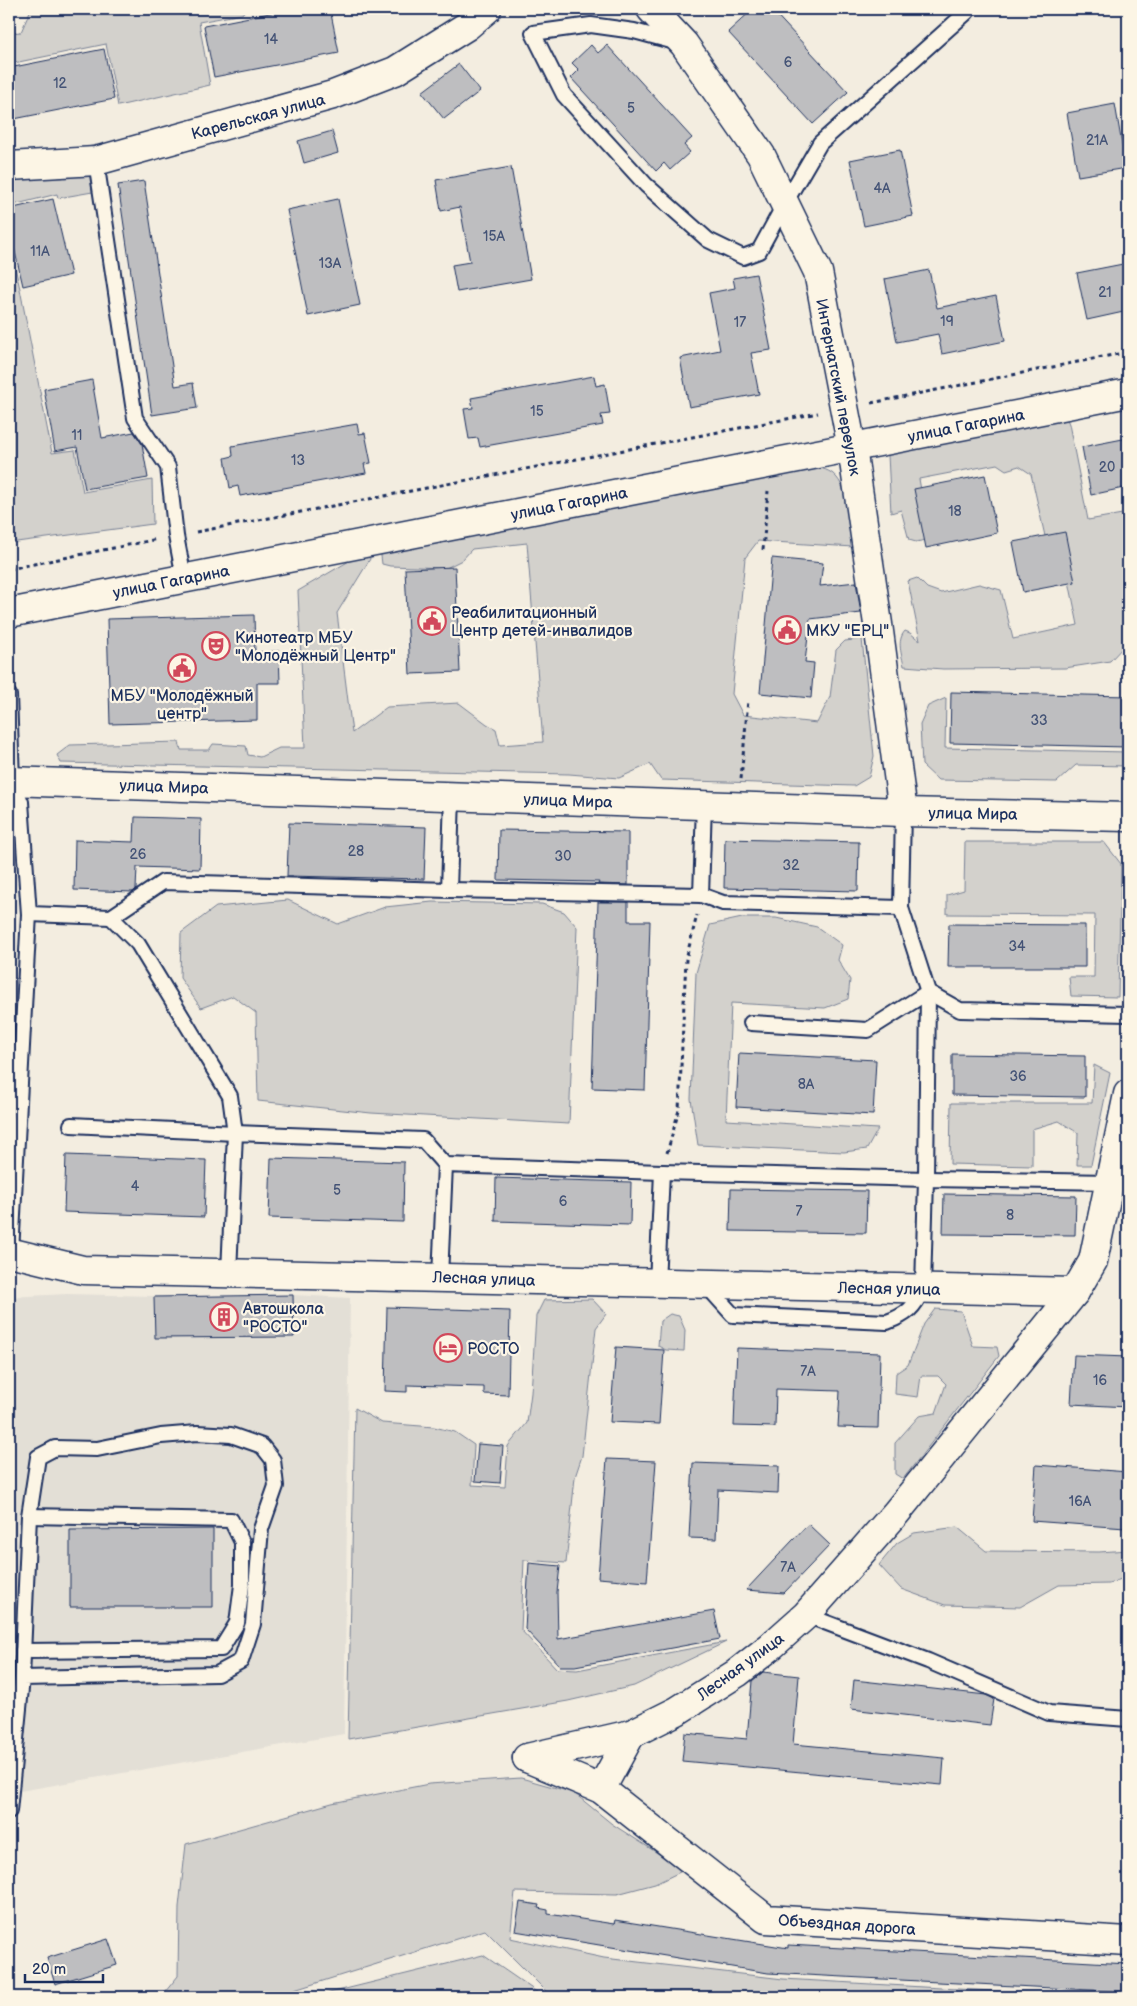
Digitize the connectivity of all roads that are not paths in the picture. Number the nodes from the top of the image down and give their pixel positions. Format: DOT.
graph roads {
  1 [pos="487,9"];
  2 [pos="651,9"];
  3 [pos="967,12"];
  4 [pos="684,44"];
  5 [pos="96,161"];
  6 [pos="9,166"];
  7 [pos="785,203"];
  8 [pos="1128,394"];
  9 [pos="852,448"];
  10 [pos="184,578"];
  11 [pos="9,613"];
  12 [pos="9,695"];
  13 [pos="10,781"];
  14 [pos="452,796"];
  15 [pos="704,804"];
  16 [pos="903,812"];
  17 [pos="1128,817"];
  18 [pos="449,890"];
  19 [pos="701,895"];
  20 [pos="901,908"];
  21 [pos="29,914"];
  22 [pos="111,917"];
  23 [pos="928,992"];
  24 [pos="1128,1014"];
  25 [pos="751,1023"];
  26 [pos="1128,1094"];
  27 [pos="71,1125"];
  28 [pos="235,1133"];
  29 [pos="445,1165"];
  30 [pos="662,1172"];
  31 [pos="926,1180"];
  32 [pos="1110,1182"];
  33 [pos="10,1253"];
  34 [pos="229,1273"];
  35 [pos="440,1277"];
  36 [pos="658,1284"];
  37 [pos="922,1288"];
  38 [pos="1075,1292"];
  39 [pos="29,1516"];
  40 [pos="806,1615"];
  41 [pos="23,1651"];
  42 [pos="22,1678"];
  43 [pos="1128,1719"];
  44 [pos="631,1734"];
  45 [pos="527,1758"];
  46 [pos="601,1790"];
  47 [pos="9,1811"];
  48 [pos="1128,1941"];
  1 -- 5 [label="street, Карельская улица"];
  2 -- 4 [label="street, Интернатский переулок"];
  3 -- 7 [label="lane"];
  4 -- 7 [label="street, Интернатский переулок"];
  4 -- 7 [label="lane"];
  5 -- 6 [label="street, Карельская улица"];
  5 -- 10 [label="lane"];
  7 -- 9 [label="street, Интернатский переулок"];
  8 -- 9 [label="street, улица Гагарина"];
  9 -- 10 [label="street, улица Гагарина"];
  9 -- 16 [label="street, Интернатский переулок"];
  10 -- 11 [label="street, улица Гагарина"];
  12 -- 13 [label="lane"];
  13 -- 14 [label="street, улица Мира"];
  13 -- 21 [label="lane"];
  14 -- 15 [label="street, улица Мира"];
  14 -- 18 [label="lane"];
  15 -- 16 [label="street, улица Мира"];
  15 -- 19 [label="lane"];
  16 -- 17 [label="street, улица Мира"];
  16 -- 20 [label="lane"];
  18 -- 19 [label="lane"];
  18 -- 22 [label="lane"];
  19 -- 20 [label="lane"];
  20 -- 23 [label="lane"];
  21 -- 22 [label="lane"];
  21 -- 33 [label="lane"];
  22 -- 28 [label="lane"];
  23 -- 24 [label="lane"];
  23 -- 25 [label="lane"];
  23 -- 31 [label="lane"];
  26 -- 32 [label="street"];
  27 -- 28 [label="lane"];
  28 -- 29 [label="lane"];
  28 -- 34 [label="lane"];
  29 -- 30 [label="lane"];
  29 -- 35 [label="lane"];
  30 -- 31 [label="lane"];
  30 -- 36 [label="lane"];
  31 -- 32 [label="lane"];
  31 -- 37 [label="lane"];
  32 -- 38 [label="street"];
  33 -- 34 [label="street, Лесная улица"];
  34 -- 35 [label="street, Лесная улица"];
  35 -- 36 [label="street, Лесная улица"];
  36 -- 37 [label="street, Лесная улица"];
  37 -- 38 [label="street, Лесная улица"];
  38 -- 40 [label="street, Лесная улица"];
  39 -- 41 [label="lane"];
  39 -- 41 [label="lane"];
  39 -- 42 [label="lane"];
  40 -- 43 [label="lane"];
  40 -- 44 [label="street, Лесная улица"];
  41 -- 42 [label="lane"];
  42 -- 47 [label="lane"];
  44 -- 45 [label="street, Лесная улица"];
  44 -- 46 [label="street"];
  45 -- 46 [label="street, Объездная дорога"];
  46 -- 48 [label="street, Объездная дорога"];
}
